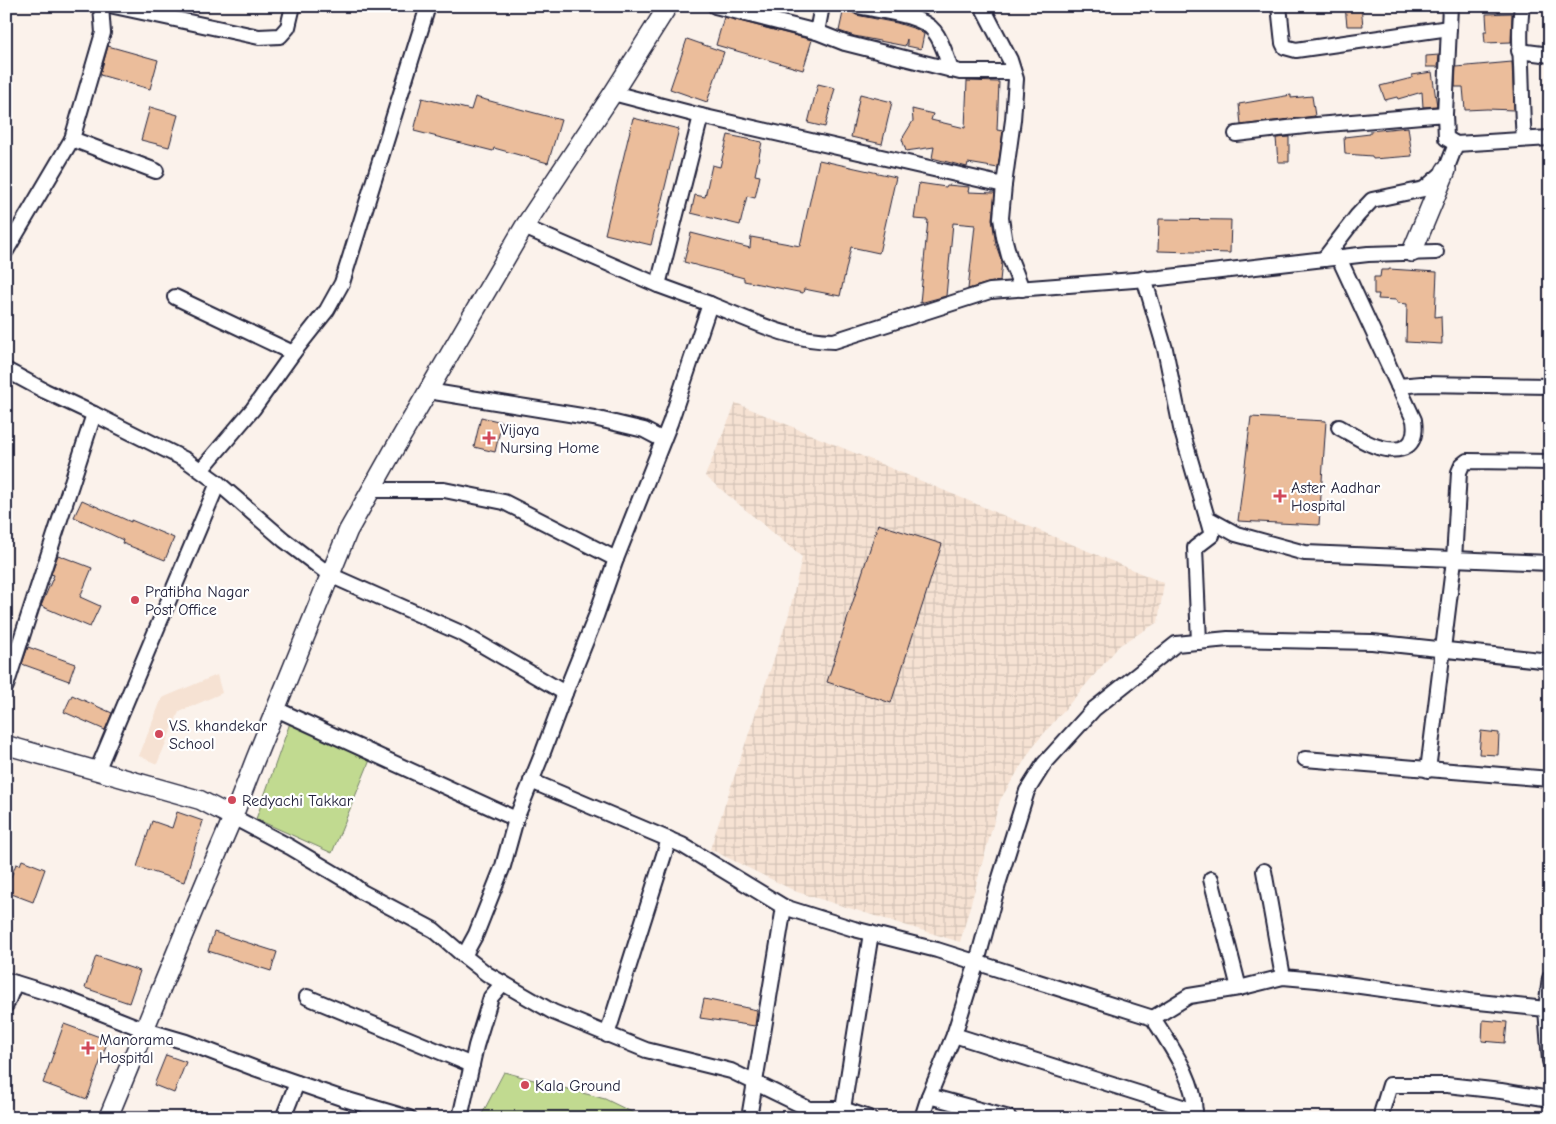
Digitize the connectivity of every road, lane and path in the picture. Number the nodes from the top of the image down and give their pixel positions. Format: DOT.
graph roads {
  1 [pos="101,6"];
  2 [pos="114,6"];
  3 [pos="294,6"];
  4 [pos="428,6"];
  5 [pos="668,6"];
  6 [pos="716,6"];
  7 [pos="822,6"];
  8 [pos="858,6"];
  9 [pos="982,6"];
  10 [pos="1279,6"];
  11 [pos="1450,6"];
  12 [pos="1522,6"];
  13 [pos="1449,28"];
  14 [pos="817,32"];
  15 [pos="1519,51"];
  16 [pos="1549,53"];
  17 [pos="951,70"];
  18 [pos="1013,72"];
  19 [pos="612,93"];
  20 [pos="1445,114"];
  21 [pos="701,116"];
  22 [pos="1236,134"];
  23 [pos="1550,138"];
  24 [pos="72,139"];
  25 [pos="1524,139"];
  26 [pos="1456,144"];
  27 [pos="1446,170"];
  28 [pos="156,171"];
  29 [pos="1004,185"];
  30 [pos="524,227"];
  31 [pos="6,251"];
  32 [pos="1412,252"];
  33 [pos="1436,252"];
  34 [pos="1339,258"];
  35 [pos="1324,259"];
  36 [pos="1144,278"];
  37 [pos="658,285"];
  38 [pos="1022,289"];
  39 [pos="175,297"];
  40 [pos="710,304"];
  41 [pos="293,353"];
  42 [pos="6,370"];
  43 [pos="1398,386"];
  44 [pos="1550,386"];
  45 [pos="428,391"];
  46 [pos="94,414"];
  47 [pos="1339,427"];
  48 [pos="663,440"];
  49 [pos="1550,462"];
  50 [pos="201,470"];
  51 [pos="218,483"];
  52 [pos="371,490"];
  53 [pos="1207,518"];
  54 [pos="616,559"];
  55 [pos="1454,560"];
  56 [pos="1550,563"];
  57 [pos="330,575"];
  58 [pos="1198,642"];
  59 [pos="1442,649"];
  60 [pos="1550,661"];
  61 [pos="6,686"];
  62 [pos="565,693"];
  63 [pos="276,709"];
  64 [pos="6,745"];
  65 [pos="1305,759"];
  66 [pos="1428,770"];
  67 [pos="97,771"];
  68 [pos="1550,779"];
  69 [pos="531,782"];
  70 [pos="234,817"];
  71 [pos="516,819"];
  72 [pos="669,840"];
  73 [pos="1264,872"];
  74 [pos="1210,879"];
  75 [pos="784,906"];
  76 [pos="871,933"];
  77 [pos="464,956"];
  78 [pos="977,962"];
  79 [pos="1283,977"];
  80 [pos="1550,978"];
  81 [pos="11,981"];
  82 [pos="503,984"];
  83 [pos="1239,988"];
  84 [pos="307,997"];
  85 [pos="6,1005"];
  86 [pos="1546,1009"];
  87 [pos="1153,1018"];
  88 [pos="145,1030"];
  89 [pos="607,1035"];
  90 [pos="954,1035"];
  91 [pos="1550,1061"];
  92 [pos="472,1065"];
  93 [pos="297,1082"];
  94 [pos="755,1082"];
  95 [pos="929,1096"];
  96 [pos="1550,1099"];
  97 [pos="843,1109"];
  98 [pos="813,1113"];
  99 [pos="386,1114"];
  100 [pos="1194,1114"];
  101 [pos="108,1118"];
  102 [pos="283,1118"];
  103 [pos="409,1118"];
  104 [pos="460,1118"];
  105 [pos="749,1118"];
  106 [pos="868,1118"];
  107 [pos="922,1118"];
  108 [pos="1009,1118"];
  109 [pos="1382,1118"];
  1 -- 24 [label="street"];
  2 -- 3 [label="street"];
  4 -- 41 [label="street"];
  5 -- 19 [label="street"];
  6 -- 14 [label="street"];
  7 -- 14 [label="street"];
  8 -- 17 [label="street"];
  9 -- 18 [label="street"];
  10 -- 13 [label="street"];
  11 -- 13 [label="street"];
  12 -- 15 [label="street"];
  13 -- 20 [label="street"];
  14 -- 17 [label="street"];
  15 -- 16 [label="street"];
  15 -- 25 [label="street"];
  17 -- 18 [label="street"];
  18 -- 29 [label="street"];
  19 -- 21 [label="street"];
  19 -- 30 [label="street"];
  20 -- 22 [label="street"];
  20 -- 26 [label="street"];
  21 -- 29 [label="street"];
  21 -- 37 [label="street"];
  23 -- 25 [label="street"];
  24 -- 28 [label="street"];
  24 -- 31 [label="street"];
  25 -- 26 [label="street"];
  26 -- 27 [label="street"];
  27 -- 32 [label="main road"];
  27 -- 35 [label="street"];
  29 -- 38 [label="street"];
  30 -- 37 [label="street"];
  30 -- 45 [label="street"];
  32 -- 33 [label="street"];
  32 -- 34 [label="street"];
  34 -- 35 [label="street"];
  34 -- 43 [label="street"];
  35 -- 36 [label="street"];
  36 -- 38 [label="street"];
  36 -- 53 [label="street"];
  37 -- 40 [label="street"];
  38 -- 40 [label="street"];
  39 -- 41 [label="street"];
  40 -- 48 [label="street"];
  41 -- 50 [label="street"];
  42 -- 46 [label="street"];
  43 -- 44 [label="street"];
  43 -- 47 [label="street"];
  45 -- 48 [label="street"];
  45 -- 52 [label="street"];
  46 -- 50 [label="street"];
  46 -- 61 [label="street"];
  48 -- 54 [label="street"];
  49 -- 55 [label="street"];
  50 -- 51 [label="street"];
  51 -- 57 [label="street"];
  51 -- 67 [label="street"];
  52 -- 54 [label="street"];
  52 -- 57 [label="street"];
  53 -- 55 [label="street"];
  53 -- 58 [label="street"];
  54 -- 62 [label="street"];
  55 -- 56 [label="street"];
  55 -- 59 [label="street"];
  57 -- 62 [label="street"];
  57 -- 63 [label="street"];
  58 -- 59 [label="street"];
  58 -- 78 [label="street"];
  59 -- 60 [label="street"];
  59 -- 66 [label="street"];
  62 -- 69 [label="street"];
  63 -- 70 [label="street"];
  63 -- 71 [label="street"];
  64 -- 67 [label="street"];
  65 -- 66 [label="street"];
  66 -- 68 [label="street"];
  67 -- 70 [label="street"];
  69 -- 71 [label="street"];
  69 -- 72 [label="street"];
  70 -- 77 [label="street"];
  70 -- 88 [label="street"];
  71 -- 77 [label="street"];
  72 -- 75 [label="street"];
  72 -- 89 [label="street"];
  73 -- 79 [label="street"];
  74 -- 83 [label="street"];
  75 -- 76 [label="street"];
  75 -- 94 [label="street"];
  76 -- 78 [label="street"];
  76 -- 97 [label="street"];
  77 -- 82 [label="street"];
  78 -- 87 [label="street"];
  78 -- 90 [label="street"];
  79 -- 83 [label="street"];
  79 -- 86 [label="street"];
  80 -- 86 [label="street"];
  81 -- 85 [label="street"];
  81 -- 88 [label="street"];
  82 -- 89 [label="street"];
  82 -- 92 [label="street"];
  83 -- 87 [label="street"];
  84 -- 92 [label="street"];
  86 -- 91 [label="street"];
  87 -- 100 [label="street"];
  88 -- 93 [label="street"];
  88 -- 101 [label="street"];
  89 -- 94 [label="street"];
  90 -- 95 [label="street"];
  90 -- 100 [label="street"];
  92 -- 104 [label="street"];
  93 -- 99 [label="street"];
  93 -- 102 [label="street"];
  94 -- 98 [label="street"];
  94 -- 105 [label="street"];
  95 -- 107 [label="street"];
  95 -- 108 [label="street"];
  96 -- 109 [label="street"];
  97 -- 98 [label="street"];
  97 -- 106 [label="street"];
  99 -- 103 [label="street"];
}
